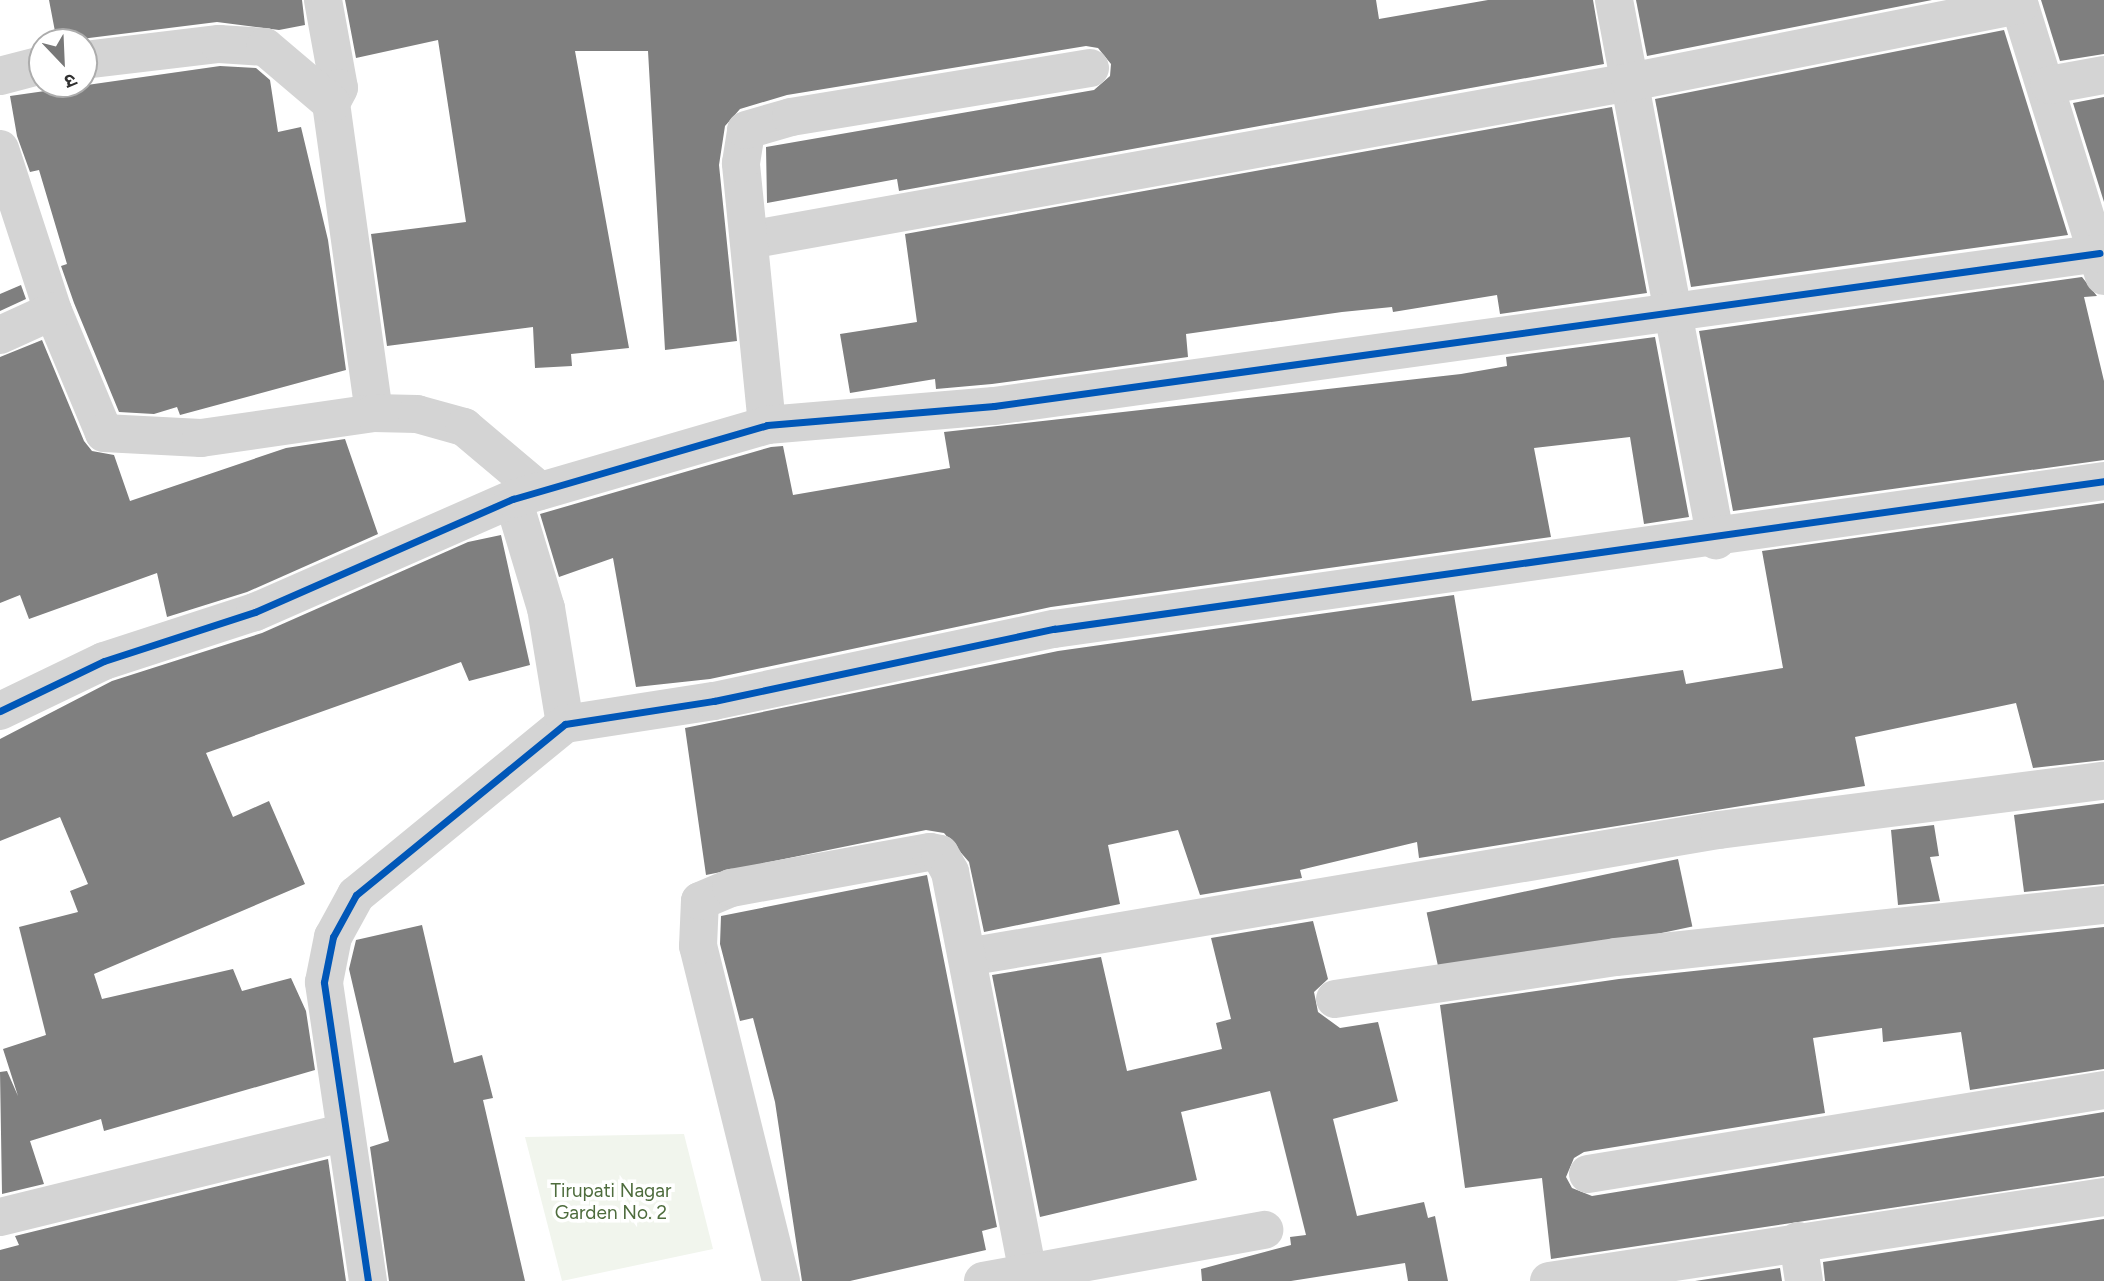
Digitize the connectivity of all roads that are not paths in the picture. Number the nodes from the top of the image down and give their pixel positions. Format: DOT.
graph roads {
  1 [pos="323,0"];
  2 [pos="1614,0"];
  3 [pos="2019,2"];
  4 [pos="98,58"];
  5 [pos="1090,68"];
  6 [pos="28,69"];
  7 [pos="2104,75"];
  8 [pos="0,76"];
  9 [pos="1630,82"];
  10 [pos="2049,85"];
  11 [pos="331,103"];
  12 [pos="0,149"];
  13 [pos="749,240"];
  14 [pos="2101,265"];
  15 [pos="1676,308"];
  16 [pos="53,311"];
  17 [pos="0,335"];
  18 [pos="374,413"];
  19 [pos="767,425"];
  20 [pos="2104,481"];
  21 [pos="526,495"];
  22 [pos="1716,540"];
  23 [pos="0,711"];
  24 [pos="565,724"];
  25 [pos="2104,780"];
  26 [pos="2104,905"];
  27 [pos="967,957"];
  28 [pos="1335,999"];
  29 [pos="2104,1090"];
  30 [pos="346,1132"];
  31 [pos="1588,1174"];
  32 [pos="2104,1196"];
  33 [pos="0,1217"];
  34 [pos="1264,1230"];
  35 [pos="1798,1241"];
  36 [pos="1028,1272"];
  37 [pos="368,1281"];
  38 [pos="781,1281"];
  39 [pos="983,1281"];
  40 [pos="1549,1281"];
  41 [pos="1804,1281"];
  1 -- 11 [label="street"];
  2 -- 9 [label="street"];
  3 -- 9 [label="street"];
  3 -- 10 [label="street"];
  4 -- 11 [label="street"];
  5 -- 13 [label="street"];
  6 -- 8 [label="street"];
  7 -- 10 [label="street"];
  9 -- 13 [label="street"];
  9 -- 15 [label="street"];
  10 -- 14 [label="street"];
  11 -- 18 [label="street"];
  12 -- 16 [label="street"];
  13 -- 19 [label="street"];
  14 -- 15 [label="street"];
  15 -- 19 [label="street"];
  15 -- 22 [label="street"];
  16 -- 17 [label="street"];
  16 -- 18 [label="street"];
  18 -- 21 [label="street"];
  19 -- 21 [label="street"];
  20 -- 22 [label="street"];
  21 -- 23 [label="street"];
  21 -- 24 [label="street"];
  22 -- 24 [label="street"];
  24 -- 30 [label="street"];
  25 -- 27 [label="street"];
  26 -- 28 [label="street"];
  27 -- 36 [label="street"];
  27 -- 38 [label="street"];
  29 -- 31 [label="street"];
  30 -- 33 [label="street"];
  30 -- 37 [label="street"];
  32 -- 35 [label="street"];
  34 -- 36 [label="street"];
  35 -- 40 [label="street"];
  35 -- 41 [label="street"];
  36 -- 39 [label="street"];
}
